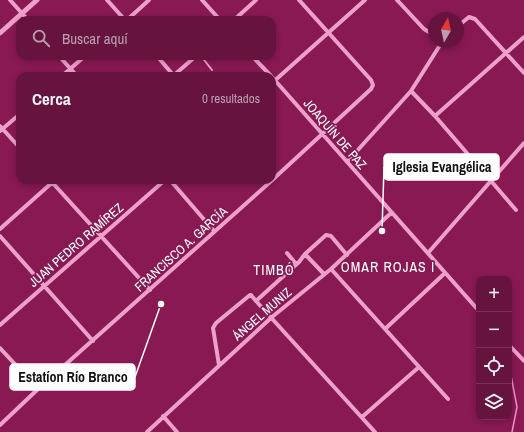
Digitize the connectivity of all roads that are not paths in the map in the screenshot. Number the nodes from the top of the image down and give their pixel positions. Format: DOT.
graph roads {
  1 [pos="10,0"];
  2 [pos="37,0"];
  3 [pos="107,0"];
  4 [pos="149,0"];
  5 [pos="202,0"];
  6 [pos="256,0"];
  7 [pos="299,0"];
  8 [pos="365,0"];
  9 [pos="397,0"];
  10 [pos="22,14"];
  11 [pos="20,16"];
  12 [pos="122,16"];
  13 [pos="131,16"];
  14 [pos="216,16"];
  15 [pos="238,16"];
  16 [pos="16,19"];
  17 [pos="464,21"];
  18 [pos="428,31"];
  19 [pos="0,33"];
  20 [pos="328,33"];
  21 [pos="524,37"];
  22 [pos="438,48"];
  23 [pos="506,54"];
  24 [pos="63,60"];
  25 [pos="80,60"];
  26 [pos="160,60"];
  27 [pos="191,60"];
  28 [pos="204,60"];
  29 [pos="255,60"];
  30 [pos="70,68"];
  31 [pos="212,70"];
  32 [pos="66,72"];
  33 [pos="74,72"];
  34 [pos="170,72"];
  35 [pos="178,72"];
  36 [pos="266,72"];
  37 [pos="524,73"];
  38 [pos="276,76"];
  39 [pos="276,83"];
  40 [pos="411,91"];
  41 [pos="435,116"];
  42 [pos="16,117"];
  43 [pos="1,129"];
  44 [pos="323,133"];
  45 [pos="16,144"];
  46 [pos="524,144"];
  47 [pos="347,162"];
  48 [pos="276,174"];
  49 [pos="490,181"];
  50 [pos="50,184"];
  51 [pos="56,184"];
  52 [pos="160,184"];
  53 [pos="173,184"];
  54 [pos="265,184"];
  55 [pos="516,210"];
  56 [pos="391,213"];
  57 [pos="0,229"];
  58 [pos="214,231"];
  59 [pos="0,236"];
  60 [pos="101,236"];
  61 [pos="287,253"];
  62 [pos="428,253"];
  63 [pos="305,254"];
  64 [pos="347,254"];
  65 [pos="296,264"];
  66 [pos="331,269"];
  67 [pos="445,273"];
  68 [pos="324,274"];
  69 [pos="44,286"];
  70 [pos="150,290"];
  71 [pos="256,301"];
  72 [pos="476,308"];
  73 [pos="272,317"];
  74 [pos="0,325"];
  75 [pos="385,329"];
  76 [pos="93,341"];
  77 [pos="0,348"];
  78 [pos="512,348"];
  79 [pos="524,361"];
  80 [pos="219,365"];
  81 [pos="419,366"];
  82 [pos="38,389"];
  83 [pos="448,399"];
  84 [pos="163,416"];
  85 [pos="362,417"];
  86 [pos="0,425"];
  87 [pos="147,432"];
  88 [pos="177,432"];
  89 [pos="375,432"];
  1 -- 10 [label="street"];
  2 -- 10 [label="street"];
  3 -- 12 [label="street"];
  4 -- 13 [label="street"];
  5 -- 14 [label="street"];
  6 -- 15 [label="street"];
  7 -- 20 [label="street"];
  8 -- 20 [label="street"];
  9 -- 18 [label="street"];
  10 -- 11 [label="street"];
  16 -- 19 [label="street"];
  17 -- 23 [label="street"];
  20 -- 38 [label="street"];
  20 -- 44 [label="street, FRANCISCO A. GARCÍA"];
  21 -- 23 [label="street"];
  22 -- 40 [label="street"];
  23 -- 37 [label="street"];
  23 -- 41 [label="street"];
  24 -- 30 [label="street"];
  25 -- 30 [label="street"];
  26 -- 34 [label="street"];
  27 -- 35 [label="street"];
  28 -- 31 [label="lane"];
  29 -- 36 [label="street, JOAQUÍN DE PAZ"];
  30 -- 32 [label="street"];
  30 -- 33 [label="street"];
  39 -- 44 [label="street, JOAQUÍN DE PAZ"];
  40 -- 41 [label="street"];
  40 -- 47 [label="street"];
  41 -- 49 [label="street"];
  42 -- 43 [label="street"];
  43 -- 45 [label="street"];
  44 -- 47 [label="street, JOAQUÍN DE PAZ"];
  44 -- 48 [label="street, FRANCISCO A. GARCÍA"];
  46 -- 49 [label="street"];
  47 -- 56 [label="street, JOAQUÍN DE PAZ"];
  49 -- 55 [label="street"];
  49 -- 62 [label="street"];
  50 -- 57 [label="street"];
  51 -- 60 [label="street"];
  52 -- 60 [label="street, JUAN PEDRO RAMÍREZ"];
  53 -- 58 [label="street"];
  54 -- 58 [label="street, FRANCISCO A. GARCÍA"];
  56 -- 62 [label="street, JOAQUÍN DE PAZ"];
  56 -- 64 [label="street, ÁNGEL MUNIZ"];
  58 -- 70 [label="street, FRANCISCO A. GARCÍA"];
  59 -- 69 [label="street"];
  60 -- 69 [label="street, JUAN PEDRO RAMÍREZ"];
  60 -- 70 [label="street"];
  61 -- 65 [label="street"];
  62 -- 67 [label="street, JOAQUÍN DE PAZ"];
  63 -- 64 [label="street"];
  63 -- 65 [label="street"];
  63 -- 68 [label="street"];
  64 -- 66 [label="street, ÁNGEL MUNIZ"];
  65 -- 71 [label="street"];
  66 -- 68 [label="street, ÁNGEL MUNIZ"];
  66 -- 75 [label="street"];
  67 -- 72 [label="street, JOAQUÍN DE PAZ"];
  67 -- 75 [label="street"];
  68 -- 73 [label="street, ÁNGEL MUNIZ"];
  69 -- 74 [label="street, JUAN PEDRO RAMÍREZ"];
  69 -- 76 [label="street"];
  70 -- 76 [label="street, FRANCISCO A. GARCÍA"];
  71 -- 73 [label="street"];
  71 -- 80 [label="street"];
  73 -- 80 [label="street, ÁNGEL MUNIZ"];
  73 -- 85 [label="street"];
  75 -- 81 [label="street"];
  76 -- 82 [label="street, FRANCISCO A. GARCÍA"];
  77 -- 82 [label="street"];
  78 -- 79 [label="street"];
  80 -- 84 [label="street, ÁNGEL MUNIZ"];
  81 -- 83 [label="street"];
  81 -- 85 [label="street"];
  82 -- 86 [label="street, FRANCISCO A. GARCÍA"];
  84 -- 87 [label="street, ÁNGEL MUNIZ"];
  84 -- 88 [label="street"];
  85 -- 89 [label="street"];
}
